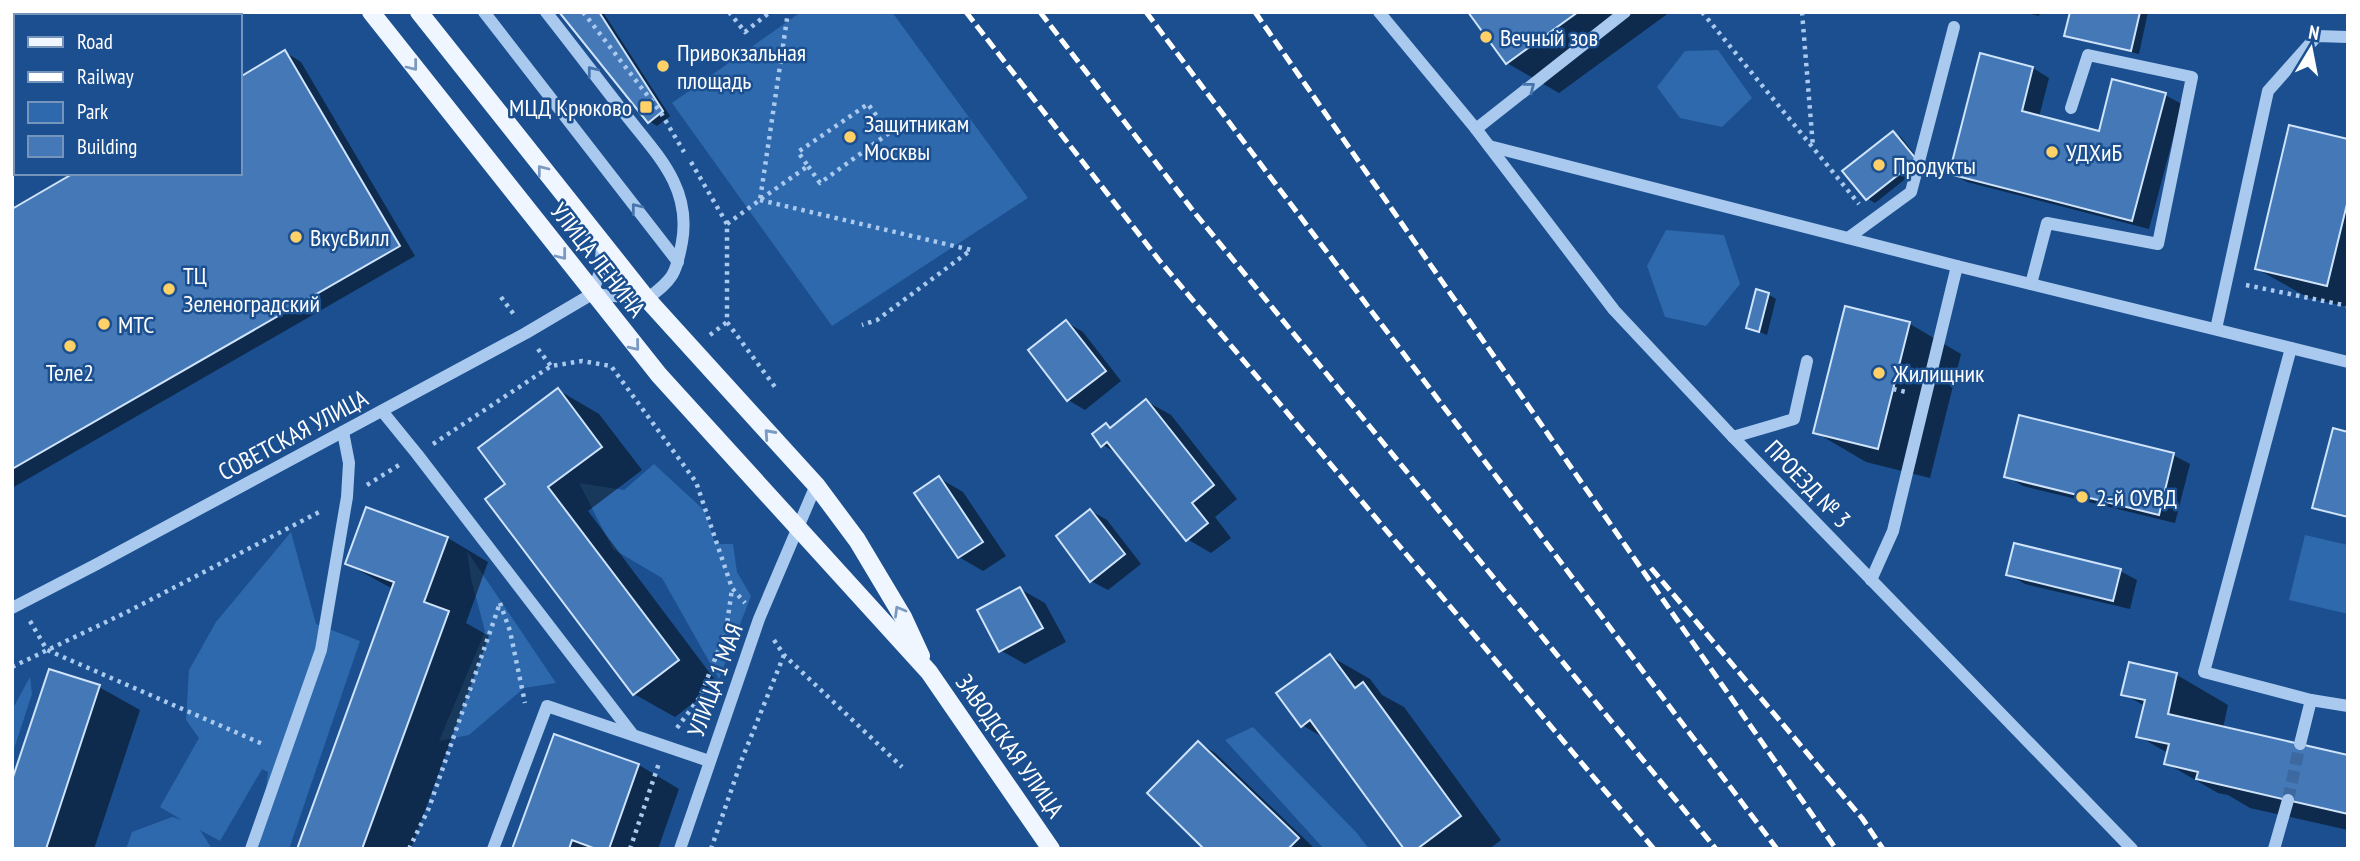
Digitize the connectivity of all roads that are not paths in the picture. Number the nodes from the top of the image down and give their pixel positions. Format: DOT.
graph roads {
  1 [pos="371,12"];
  2 [pos="418,12"];
  3 [pos="484,12"];
  4 [pos="546,12"];
  5 [pos="1379,12"];
  6 [pos="1625,12"];
  7 [pos="1954,27"];
  8 [pos="2348,37"];
  9 [pos="2071,108"];
  10 [pos="1476,130"];
  11 [pos="1489,146"];
  12 [pos="1848,238"];
  13 [pos="602,246"];
  14 [pos="678,262"];
  15 [pos="1957,266"];
  16 [pos="2031,284"];
  17 [pos="592,294"];
  18 [pos="647,299"];
  19 [pos="2216,329"];
  20 [pos="2291,348"];
  21 [pos="1807,361"];
  22 [pos="2348,362"];
  23 [pos="382,411"];
  24 [pos="343,432"];
  25 [pos="1733,438"];
  26 [pos="816,485"];
  27 [pos="798,529"];
  28 [pos="1871,580"];
  29 [pos="12,608"];
  30 [pos="929,672"];
  31 [pos="2311,700"];
  32 [pos="2348,706"];
  33 [pos="633,735"];
  34 [pos="2300,744"];
  35 [pos="709,761"];
  36 [pos="2288,800"];
  37 [pos="251,849"];
  38 [pos="492,849"];
  39 [pos="680,849"];
  40 [pos="1051,849"];
  41 [pos="2132,849"];
  42 [pos="2274,849"];
  1 -- 17 [label="main road, УЛИЦА ЛЕНИНА, one-way"];
  13 -- 2 [label="main road, УЛИЦА ЛЕНИНА, one-way"];
  14 -- 3 [label="street, one-way"];
  14 -- 4 [label="street, one-way"];
  5 -- 10 [label="street, ПРОЕЗД № 3"];
  10 -- 6 [label="street, one-way"];
  7 -- 12 [label="street"];
  8 -- 19 [label="street"];
  9 -- 16 [label="street"];
  10 -- 11 [label="street, ПРОЕЗД № 3"];
  11 -- 12 [label="street"];
  11 -- 25 [label="street, ПРОЕЗД № 3"];
  12 -- 15 [label="street"];
  13 -- 17 [label="street"];
  13 -- 18 [label="main road, УЛИЦА ЛЕНИНА"];
  14 -- 18 [label="street"];
  15 -- 16 [label="street"];
  15 -- 28 [label="street"];
  16 -- 19 [label="street"];
  17 -- 18 [label="street"];
  17 -- 23 [label="street, СОВЕТСКАЯ УЛИЦА"];
  17 -- 27 [label="main road, УЛИЦА ЛЕНИНА, one-way"];
  26 -- 18 [label="main road, УЛИЦА ЛЕНИНА, one-way"];
  19 -- 20 [label="street"];
  20 -- 22 [label="street"];
  20 -- 31 [label="street"];
  21 -- 25 [label="street"];
  23 -- 24 [label="street, СОВЕТСКАЯ УЛИЦА"];
  23 -- 33 [label="street"];
  24 -- 29 [label="street, СОВЕТСКАЯ УЛИЦА"];
  24 -- 37 [label="street"];
  25 -- 28 [label="street, ПРОЕЗД № 3"];
  26 -- 27 [label="street, УЛИЦА 1 МАЯ"];
  30 -- 26 [label="main road, ЗАВОДСКАЯ УЛИЦА, one-way"];
  27 -- 30 [label="main road, ЗАВОДСКАЯ УЛИЦА"];
  27 -- 35 [label="street, УЛИЦА 1 МАЯ"];
  28 -- 41 [label="street, ПРОЕЗД № 3"];
  30 -- 40 [label="main road, ЗАВОДСКАЯ УЛИЦА"];
  31 -- 32 [label="street"];
  31 -- 34 [label="street"];
  33 -- 35 [label="street"];
  33 -- 38 [label="street"];
  35 -- 39 [label="street, УЛИЦА 1 МАЯ"];
  36 -- 42 [label="street"];
}
